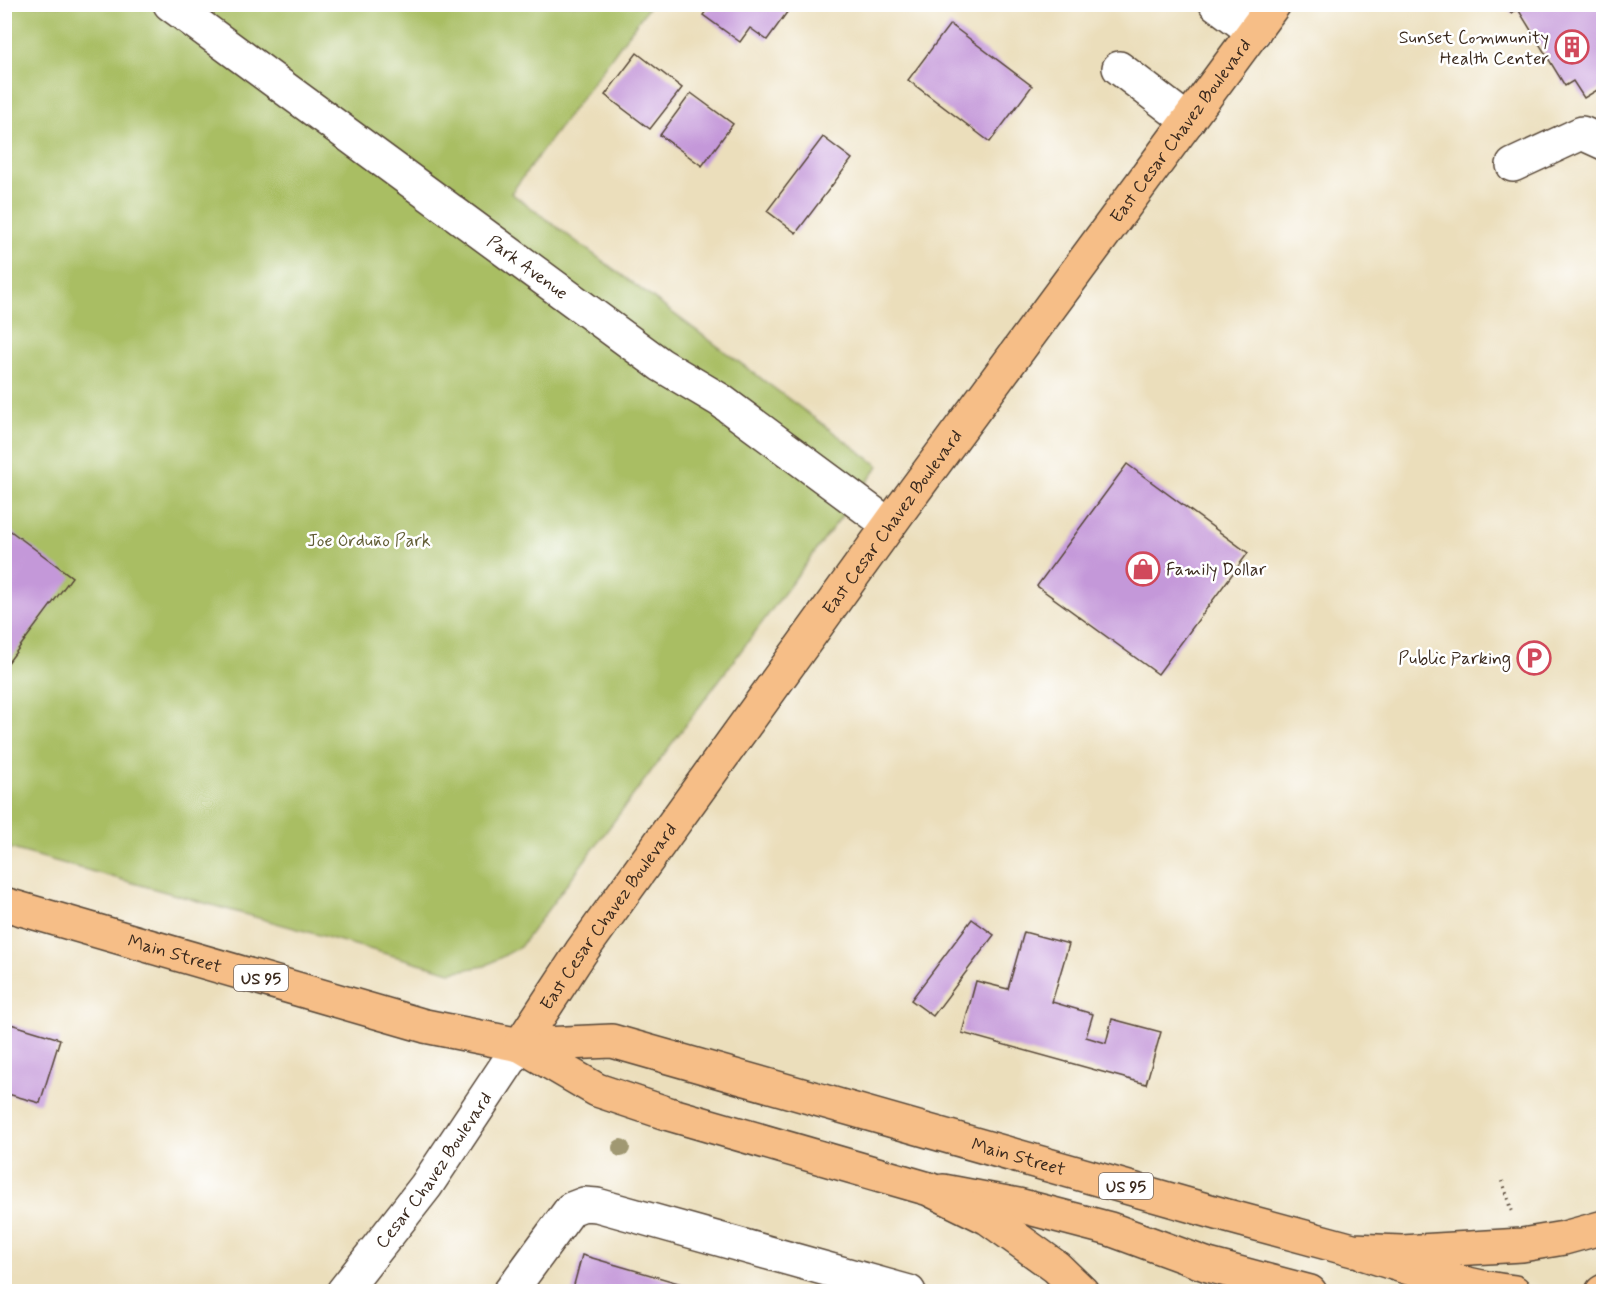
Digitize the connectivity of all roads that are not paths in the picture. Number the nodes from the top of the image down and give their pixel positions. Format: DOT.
graph roads {
  1 [pos="170,4"];
  2 [pos="1216,4"];
  3 [pos="1274,4"];
  4 [pos="1254,33"];
  5 [pos="1119,69"];
  6 [pos="1188,121"];
  7 [pos="1604,143"];
  8 [pos="1512,165"];
  9 [pos="889,525"];
  10 [pos="4,904"];
  11 [pos="520,1045"];
  12 [pos="929,1189"];
  13 [pos="1604,1227"];
  14 [pos="1353,1250"];
  15 [pos="343,1292"];
  16 [pos="510,1292"];
  17 [pos="909,1292"];
  18 [pos="1082,1292"];
  19 [pos="1310,1292"];
  20 [pos="1514,1292"];
  1 -- 9 [label="street, Park Avenue"];
  2 -- 4 [label="street"];
  3 -- 4 [label="main road, East Cesar Chavez Boulevard"];
  4 -- 6 [label="main road, East Cesar Chavez Boulevard"];
  5 -- 6 [label="street"];
  6 -- 9 [label="main road, East Cesar Chavez Boulevard"];
  7 -- 8 [label="street"];
  9 -- 11 [label="main road, East Cesar Chavez Boulevard"];
  10 -- 11 [label="main road, Main Street / US 95"];
  11 -- 12 [label="main road, Main Street / US 95"];
  11 -- 14 [label="main road, Main Street / US 95"];
  11 -- 15 [label="street, Cesar Chavez Boulevard"];
  12 -- 18 [label="main road, US 95"];
  12 -- 19 [label="main road, Main Street / US 95"];
  13 -- 14 [label="main road, US 95"];
  14 -- 20 [label="main road, Main Street / US 95"];
  16 -- 17 [label="street"];
}
